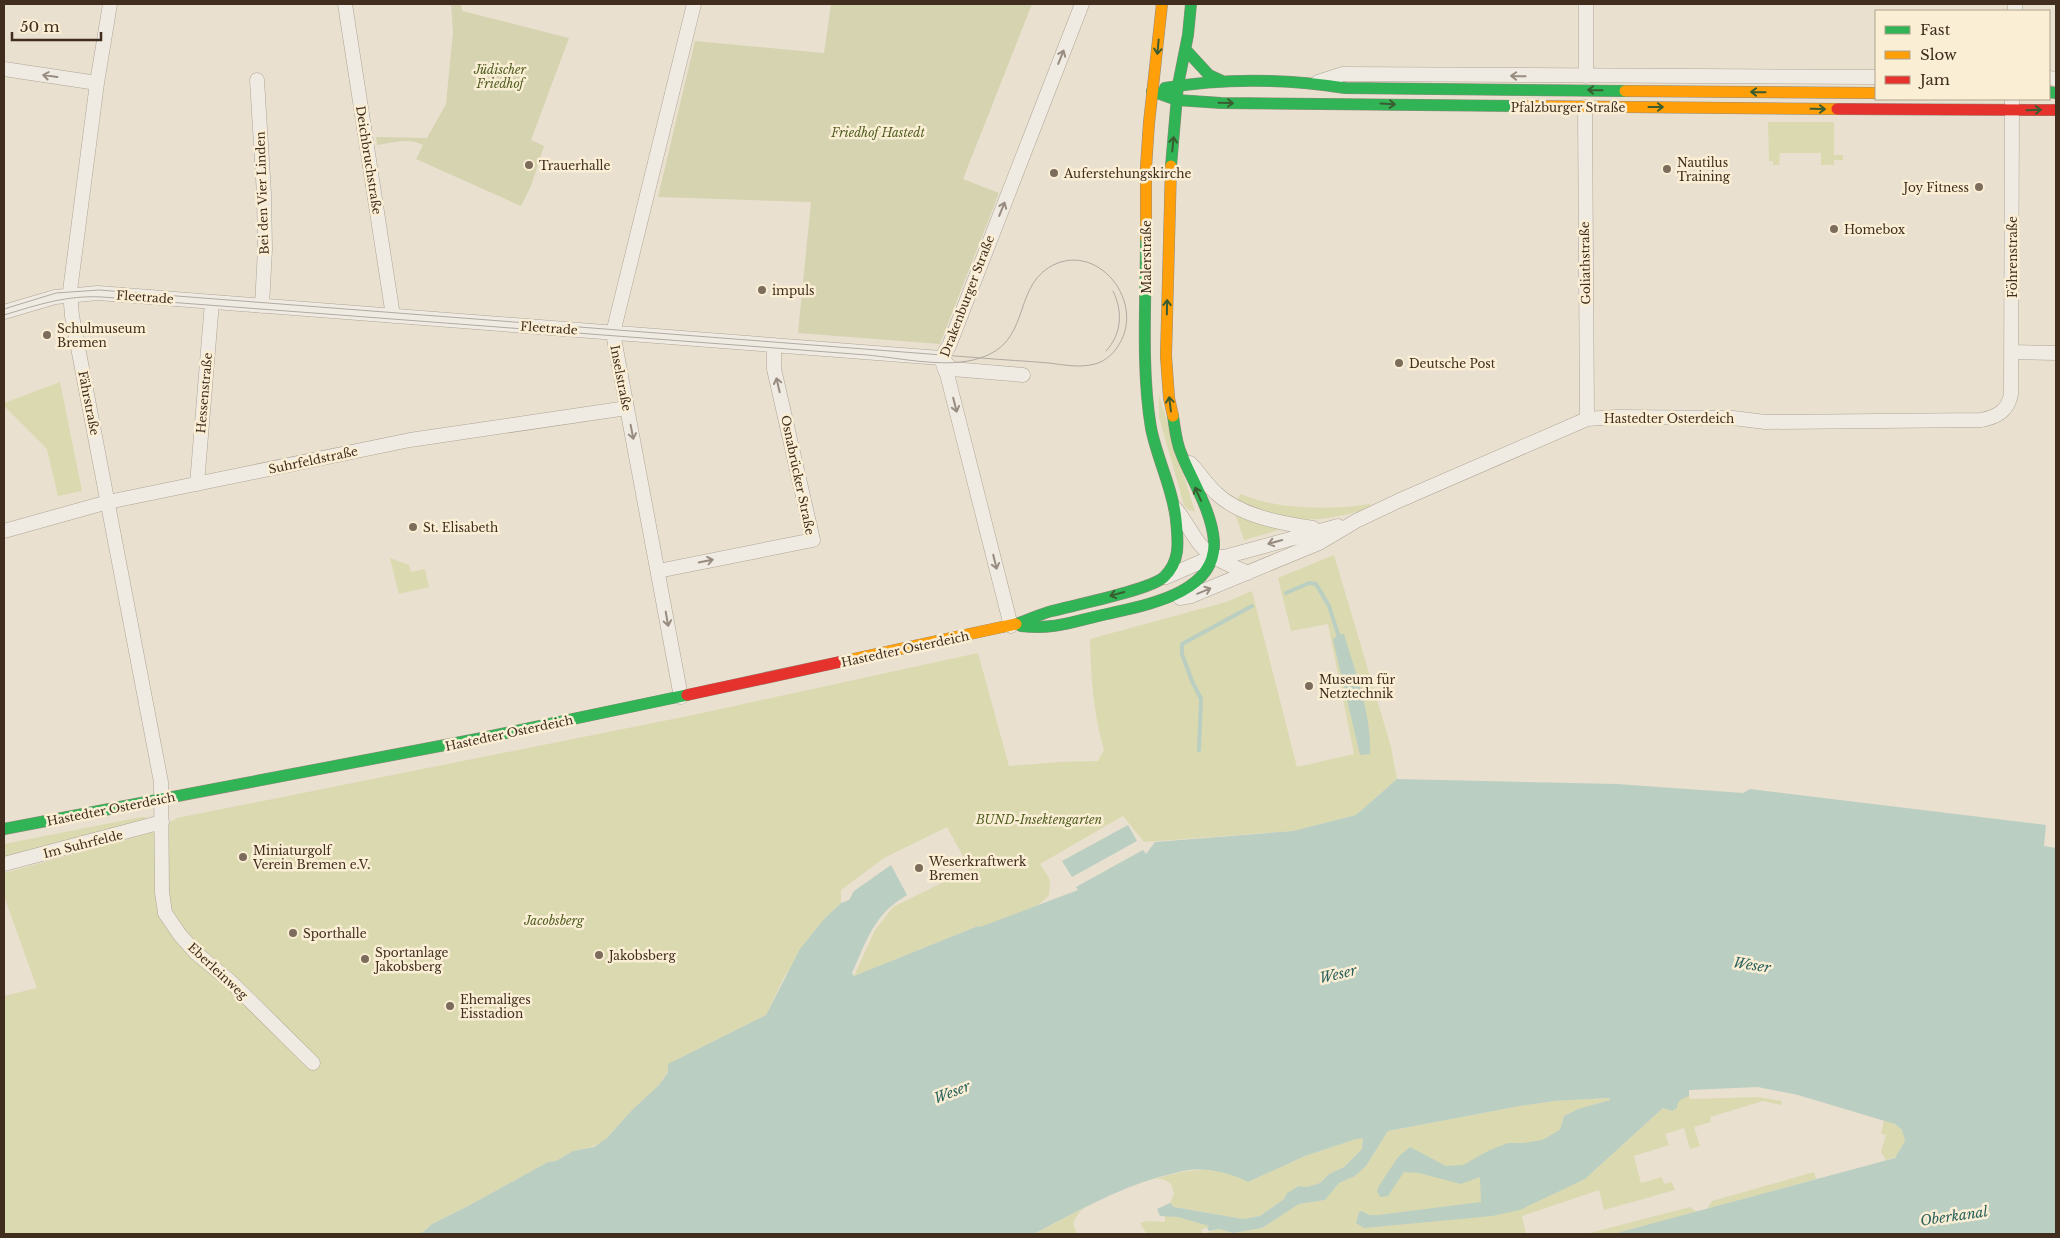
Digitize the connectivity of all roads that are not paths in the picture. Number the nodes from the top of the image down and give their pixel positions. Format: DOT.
graph roads {
  1 [pos="110,4"];
  2 [pos="345,4"];
  3 [pos="694,4"];
  4 [pos="1082,4"];
  5 [pos="1162,4"];
  6 [pos="1191,4"];
  7 [pos="1586,4"];
  8 [pos="1186,50"];
  9 [pos="4,69"];
  10 [pos="1586,76"];
  11 [pos="1875,77"];
  12 [pos="257,80"];
  13 [pos="1222,80"];
  14 [pos="97,83"];
  15 [pos="1313,83"];
  16 [pos="1178,86"];
  17 [pos="1152,91"];
  18 [pos="1875,93"];
  19 [pos="1177,100"];
  20 [pos="2012,105"];
  21 [pos="1585,107"];
  22 [pos="2056,110"];
  23 [pos="70,294"];
  24 [pos="212,302"];
  25 [pos="262,306"];
  26 [pos="4,312"];
  27 [pos="393,316"];
  28 [pos="613,333"];
  29 [pos="774,345"];
  30 [pos="2011,352"];
  31 [pos="2056,353"];
  32 [pos="941,358"];
  33 [pos="1022,375"];
  34 [pos="627,408"];
  35 [pos="2002,412"];
  36 [pos="1587,419"];
  37 [pos="1180,452"];
  38 [pos="197,484"];
  39 [pos="1216,493"];
  40 [pos="108,502"];
  41 [pos="1180,514"];
  42 [pos="1208,515"];
  43 [pos="1356,521"];
  44 [pos="4,532"];
  45 [pos="1317,532"];
  46 [pos="1212,557"];
  47 [pos="658,571"];
  48 [pos="1248,573"];
  49 [pos="1163,578"];
  50 [pos="1157,602"];
  51 [pos="1011,626"];
  52 [pos="681,697"];
  53 [pos="162,799"];
  54 [pos="162,822"];
  55 [pos="4,829"];
  56 [pos="4,864"];
  57 [pos="313,1063"];
  1 -- 14 [label="street, Fährstraße"];
  2 -- 27 [label="street, Deichbruchstraße"];
  3 -- 28 [label="street, Inselstraße"];
  32 -- 4 [label="street, Drakenburger Straße, one-way"];
  5 -- 17 [label="main road, Malerstraße, one-way"];
  6 -- 8 [label="main road, Malerstraße"];
  7 -- 10 [label="street"];
  8 -- 13 [label="main road"];
  8 -- 16 [label="main road, Malerstraße"];
  14 -- 9 [label="street, one-way"];
  10 -- 11 [label="street, Pfalzburger Straße"];
  10 -- 15 [label="street, Pfalzburger Straße, one-way"];
  12 -- 25 [label="street, Bei den Vier Linden"];
  13 -- 15 [label="main road, Pfalzburger Straße"];
  13 -- 16 [label="main road, Pfalzburger Straße"];
  14 -- 23 [label="street, Fährstraße"];
  18 -- 15 [label="main road, Pfalzburger Straße, one-way"];
  16 -- 17 [label="main road, Pfalzburger Straße"];
  16 -- 19 [label="main road, Malerstraße"];
  17 -- 19 [label="main road, Pfalzburger Straße"];
  17 -- 41 [label="main road, Malerstraße"];
  19 -- 21 [label="main road, Pfalzburger Straße, one-way"];
  37 -- 19 [label="main road, Malerstraße, one-way"];
  21 -- 20 [label="main road, Pfalzburger Straße, one-way"];
  20 -- 22 [label="main road, Pfalzburger Straße, one-way"];
  20 -- 30 [label="street, Föhrenstraße"];
  21 -- 36 [label="street, Goliathstraße"];
  23 -- 24 [label="street, Fleetrade"];
  23 -- 26 [label="street, Fleetrade"];
  23 -- 40 [label="street, Fährstraße"];
  24 -- 25 [label="street, Fleetrade"];
  24 -- 38 [label="street, Hessenstraße"];
  25 -- 27 [label="street, Fleetrade"];
  27 -- 28 [label="street, Fleetrade"];
  28 -- 29 [label="street, Fleetrade"];
  28 -- 34 [label="street, Inselstraße"];
  29 -- 32 [label="street, Fleetrade"];
  47 -- 29 [label="street, Osnabrücker Straße, one-way"];
  30 -- 31 [label="street"];
  30 -- 35 [label="street, Föhrenstraße"];
  32 -- 33 [label="street, Fleetrade"];
  32 -- 51 [label="street, Drakenburger Straße, one-way"];
  34 -- 38 [label="street, Suhrfeldstraße"];
  34 -- 47 [label="street, Inselstraße, one-way"];
  35 -- 36 [label="street, Hastedter Osterdeich"];
  36 -- 43 [label="street, Hastedter Osterdeich"];
  37 -- 39 [label="street, Malerstraße"];
  42 -- 37 [label="main road, Malerstraße, one-way"];
  38 -- 40 [label="street, Suhrfeldstraße"];
  39 -- 42 [label="street"];
  39 -- 45 [label="street, Malerstraße"];
  40 -- 44 [label="street, Suhrfeldstraße"];
  40 -- 53 [label="street, Fährstraße"];
  41 -- 42 [label="street"];
  41 -- 46 [label="street, Malerstraße"];
  41 -- 49 [label="main road, Malerstraße"];
  42 -- 46 [label="main road, Malerstraße"];
  43 -- 45 [label="street, Hastedter Osterdeich"];
  43 -- 48 [label="street, Hastedter Osterdeich"];
  45 -- 46 [label="street, Hastedter Osterdeich, one-way"];
  46 -- 48 [label="street, Malerstraße"];
  46 -- 49 [label="street, Hastedter Osterdeich"];
  46 -- 50 [label="main road, Malerstraße"];
  47 -- 52 [label="street, Inselstraße, one-way"];
  50 -- 48 [label="street, Hastedter Osterdeich, one-way"];
  49 -- 51 [label="main road, Hastedter Osterdeich, one-way"];
  50 -- 51 [label="main road, Hastedter Osterdeich"];
  51 -- 52 [label="main road, Hastedter Osterdeich"];
  52 -- 53 [label="main road, Hastedter Osterdeich"];
  53 -- 54 [label="street, Eberleinweg"];
  53 -- 55 [label="main road, Hastedter Osterdeich"];
  54 -- 56 [label="street, Im Suhrfelde"];
  54 -- 57 [label="street, Eberleinweg"];
}
